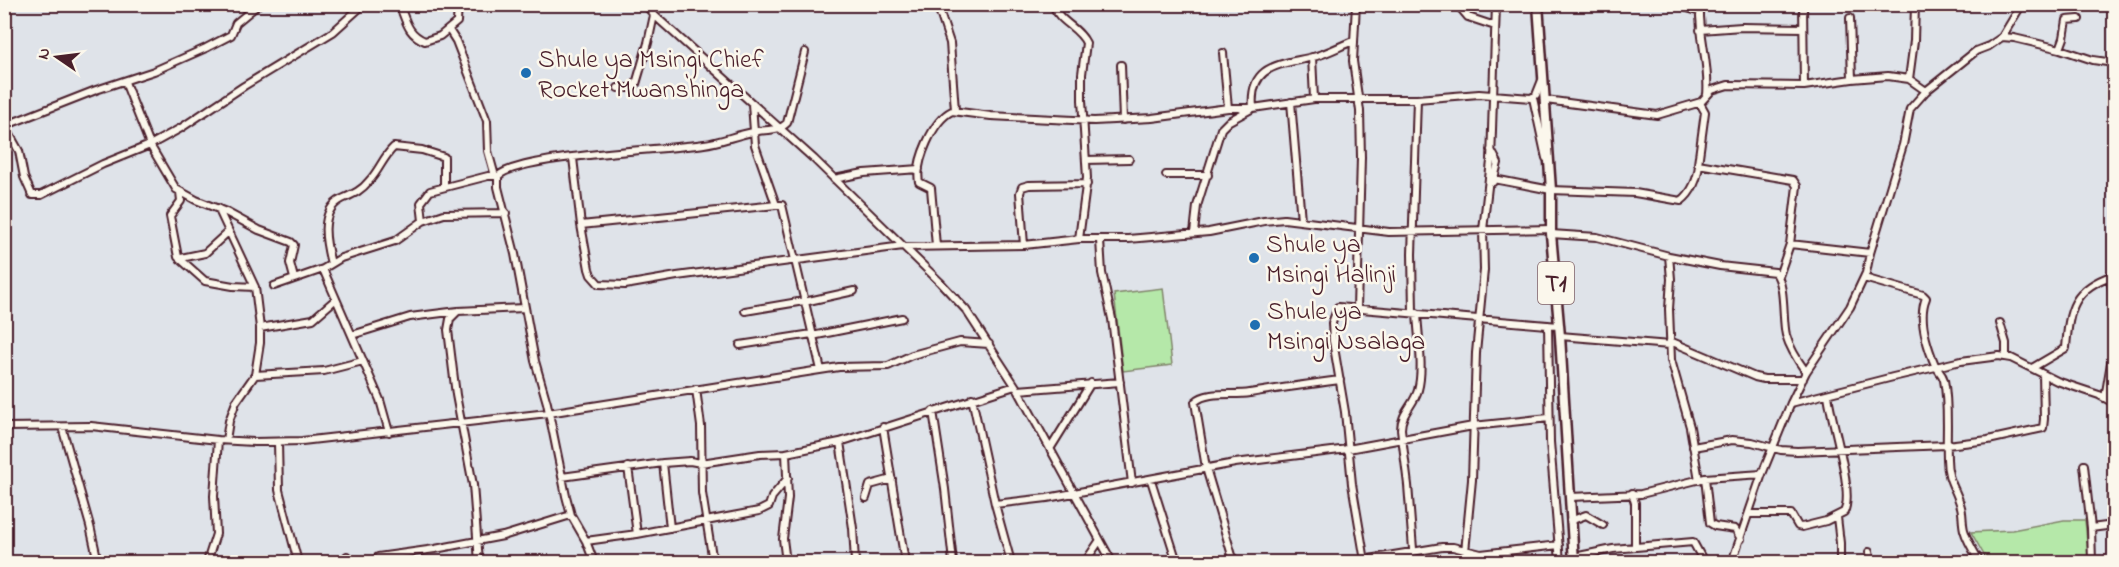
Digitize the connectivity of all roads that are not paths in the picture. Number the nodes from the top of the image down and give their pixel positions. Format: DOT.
graph roads {
  1 [pos="259,4"];
  2 [pos="364,4"];
  3 [pos="399,4"];
  4 [pos="458,4"];
  5 [pos="645,4"];
  6 [pos="937,4"];
  7 [pos="1053,4"];
  8 [pos="1356,4"];
  9 [pos="1456,4"];
  10 [pos="1496,4"];
  11 [pos="1538,4"];
  12 [pos="1675,4"];
  13 [pos="1803,4"];
  14 [pos="1915,4"];
  15 [pos="2022,4"];
  16 [pos="1700,8"];
  17 [pos="654,15"];
  18 [pos="1850,18"];
  19 [pos="2079,19"];
  20 [pos="1495,26"];
  21 [pos="1803,28"];
  22 [pos="449,30"];
  23 [pos="1700,30"];
  24 [pos="2002,37"];
  25 [pos="1353,41"];
  26 [pos="2060,49"];
  27 [pos="805,52"];
  28 [pos="1223,53"];
  29 [pos="1312,57"];
  30 [pos="2115,63"];
  31 [pos="1121,65"];
  32 [pos="1544,77"];
  33 [pos="1852,79"];
  34 [pos="1909,79"];
  35 [pos="125,82"];
  36 [pos="1804,86"];
  37 [pos="618,87"];
  38 [pos="1926,91"];
  39 [pos="1707,94"];
  40 [pos="1494,96"];
  41 [pos="1533,98"];
  42 [pos="1314,99"];
  43 [pos="1359,99"];
  44 [pos="1417,99"];
  45 [pos="1546,100"];
  46 [pos="1291,102"];
  47 [pos="1700,103"];
  48 [pos="752,104"];
  49 [pos="1228,108"];
  50 [pos="1253,108"];
  51 [pos="955,110"];
  52 [pos="1123,120"];
  53 [pos="1083,121"];
  54 [pos="5,126"];
  55 [pos="778,129"];
  56 [pos="754,131"];
  57 [pos="150,145"];
  58 [pos="1491,150"];
  59 [pos="573,158"];
  60 [pos="1129,159"];
  61 [pos="1086,160"];
  62 [pos="1699,164"];
  63 [pos="919,169"];
  64 [pos="1550,170"];
  65 [pos="1166,175"];
  66 [pos="1208,175"];
  67 [pos="496,176"];
  68 [pos="834,179"];
  69 [pos="1494,179"];
  70 [pos="1087,184"];
  71 [pos="444,187"];
  72 [pos="176,188"];
  73 [pos="1551,190"];
  74 [pos="1488,198"];
  75 [pos="776,205"];
  76 [pos="218,208"];
  77 [pos="506,213"];
  78 [pos="1301,220"];
  79 [pos="423,221"];
  80 [pos="581,225"];
  81 [pos="1359,229"];
  82 [pos="1483,230"];
  83 [pos="1551,231"];
  84 [pos="228,232"];
  85 [pos="1413,232"];
  86 [pos="1194,233"];
  87 [pos="1079,239"];
  88 [pos="1100,240"];
  89 [pos="1024,244"];
  90 [pos="1790,244"];
  91 [pos="936,246"];
  92 [pos="904,247"];
  93 [pos="1870,253"];
  94 [pos="1669,256"];
  95 [pos="180,258"];
  96 [pos="795,260"];
  97 [pos="331,264"];
  98 [pos="323,269"];
  99 [pos="1779,276"];
  100 [pos="2112,276"];
  101 [pos="294,278"];
  102 [pos="1864,278"];
  103 [pos="274,286"];
  104 [pos="255,287"];
  105 [pos="854,291"];
  106 [pos="336,299"];
  107 [pos="2115,301"];
  108 [pos="804,302"];
  109 [pos="525,308"];
  110 [pos="1357,309"];
  111 [pos="458,311"];
  112 [pos="745,311"];
  113 [pos="1415,313"];
  114 [pos="902,318"];
  115 [pos="1479,320"];
  116 [pos="2000,323"];
  117 [pos="1548,325"];
  118 [pos="260,328"];
  119 [pos="1560,331"];
  120 [pos="352,335"];
  121 [pos="812,335"];
  122 [pos="1670,343"];
  123 [pos="989,344"];
  124 [pos="740,345"];
  125 [pos="2115,345"];
  126 [pos="2006,356"];
  127 [pos="363,361"];
  128 [pos="1936,368"];
  129 [pos="2032,368"];
  130 [pos="820,370"];
  131 [pos="2043,374"];
  132 [pos="255,375"];
  133 [pos="1804,376"];
  134 [pos="1340,380"];
  135 [pos="1120,382"];
  136 [pos="1091,383"];
  137 [pos="1016,388"];
  138 [pos="696,389"];
  139 [pos="1828,394"];
  140 [pos="972,398"];
  141 [pos="2105,398"];
  142 [pos="1791,403"];
  143 [pos="2115,403"];
  144 [pos="933,411"];
  145 [pos="548,413"];
  146 [pos="1549,418"];
  147 [pos="462,423"];
  148 [pos="1473,426"];
  149 [pos="4,427"];
  150 [pos="62,427"];
  151 [pos="883,427"];
  152 [pos="389,432"];
  153 [pos="1402,439"];
  154 [pos="218,440"];
  155 [pos="226,440"];
  156 [pos="278,442"];
  157 [pos="840,442"];
  158 [pos="1947,445"];
  159 [pos="1693,447"];
  160 [pos="1773,447"];
  161 [pos="1050,449"];
  162 [pos="1348,449"];
  163 [pos="1840,449"];
  164 [pos="786,453"];
  165 [pos="663,463"];
  166 [pos="701,463"];
  167 [pos="2084,465"];
  168 [pos="628,467"];
  169 [pos="1206,468"];
  170 [pos="1762,474"];
  171 [pos="562,477"];
  172 [pos="788,478"];
  173 [pos="892,479"];
  174 [pos="1702,479"];
  175 [pos="1151,480"];
  176 [pos="1132,483"];
  177 [pos="1074,493"];
  178 [pos="2115,493"];
  179 [pos="1632,494"];
  180 [pos="1570,497"];
  181 [pos="866,498"];
  182 [pos="995,504"];
  183 [pos="1749,514"];
  184 [pos="571,515"];
  185 [pos="1837,517"];
  186 [pos="1570,521"];
  187 [pos="707,522"];
  188 [pos="1603,525"];
  189 [pos="2113,525"];
  190 [pos="670,528"];
  191 [pos="2091,528"];
  192 [pos="637,534"];
  193 [pos="478,540"];
  194 [pos="1100,540"];
  195 [pos="1741,540"];
  196 [pos="586,541"];
  197 [pos="1559,545"];
  198 [pos="1635,547"];
  199 [pos="1465,549"];
  200 [pos="1869,552"];
  201 [pos="1413,553"];
  202 [pos="378,557"];
  203 [pos="1574,560"];
  204 [pos="1365,561"];
  205 [pos="98,562"];
  206 [pos="207,562"];
  207 [pos="298,562"];
  208 [pos="479,562"];
  209 [pos="594,562"];
  210 [pos="713,562"];
  211 [pos="786,562"];
  212 [pos="855,562"];
  213 [pos="905,562"];
  214 [pos="953,562"];
  215 [pos="1011,562"];
  216 [pos="1085,562"];
  217 [pos="1112,562"];
  218 [pos="1177,562"];
  219 [pos="1234,562"];
  220 [pos="1351,562"];
  221 [pos="1414,562"];
  222 [pos="1464,562"];
  223 [pos="1560,562"];
  224 [pos="1704,562"];
  225 [pos="1732,562"];
  226 [pos="1840,562"];
  227 [pos="1870,562"];
  228 [pos="1980,562"];
  229 [pos="2092,562"];
  1 -- 35 [label="street"];
  2 -- 57 [label="street"];
  3 -- 22 [label="street"];
  4 -- 22 [label="street"];
  5 -- 17 [label="street"];
  6 -- 51 [label="street"];
  7 -- 53 [label="street"];
  8 -- 25 [label="street"];
  9 -- 20 [label="street"];
  10 -- 20 [label="street"];
  11 -- 32 [label="highway, T1"];
  12 -- 16 [label="street"];
  13 -- 21 [label="street"];
  14 -- 34 [label="street"];
  15 -- 24 [label="street"];
  16 -- 23 [label="street"];
  17 -- 37 [label="street"];
  17 -- 48 [label="street"];
  18 -- 33 [label="street"];
  19 -- 26 [label="street"];
  20 -- 40 [label="street"];
  21 -- 23 [label="street"];
  21 -- 36 [label="street"];
  22 -- 67 [label="street"];
  23 -- 39 [label="street"];
  24 -- 26 [label="street"];
  24 -- 38 [label="street"];
  25 -- 29 [label="street"];
  25 -- 43 [label="street"];
  26 -- 30 [label="street"];
  27 -- 55 [label="street"];
  28 -- 49 [label="street"];
  29 -- 42 [label="street"];
  29 -- 50 [label="street"];
  31 -- 52 [label="street"];
  32 -- 41 [label="street"];
  32 -- 45 [label="highway, T1"];
  33 -- 34 [label="street"];
  33 -- 36 [label="street"];
  34 -- 38 [label="street"];
  35 -- 54 [label="street"];
  35 -- 57 [label="street"];
  36 -- 39 [label="street"];
  38 -- 93 [label="street"];
  39 -- 47 [label="street"];
  40 -- 41 [label="street"];
  40 -- 44 [label="street"];
  40 -- 58 [label="street"];
  41 -- 64 [label="street"];
  42 -- 43 [label="street"];
  42 -- 46 [label="street"];
  43 -- 44 [label="street"];
  43 -- 81 [label="street"];
  44 -- 85 [label="street"];
  45 -- 47 [label="street"];
  45 -- 64 [label="highway, T1"];
  46 -- 50 [label="street"];
  46 -- 78 [label="street"];
  47 -- 62 [label="street"];
  48 -- 55 [label="street"];
  48 -- 56 [label="street"];
  49 -- 50 [label="street"];
  49 -- 52 [label="street"];
  50 -- 66 [label="street"];
  51 -- 53 [label="street"];
  51 -- 63 [label="street"];
  52 -- 53 [label="street"];
  53 -- 61 [label="street"];
  54 -- 57 [label="street"];
  55 -- 56 [label="street"];
  55 -- 68 [label="street"];
  56 -- 59 [label="street"];
  56 -- 75 [label="street"];
  57 -- 72 [label="street"];
  58 -- 69 [label="street"];
  58 -- 74 [label="street"];
  59 -- 67 [label="street"];
  59 -- 80 [label="street"];
  60 -- 61 [label="street"];
  61 -- 70 [label="street"];
  62 -- 73 [label="street"];
  62 -- 90 [label="street"];
  63 -- 68 [label="street"];
  63 -- 91 [label="street"];
  64 -- 73 [label="highway, T1"];
  65 -- 66 [label="street"];
  66 -- 86 [label="street"];
  67 -- 71 [label="street"];
  67 -- 77 [label="street"];
  68 -- 92 [label="street"];
  69 -- 73 [label="street"];
  69 -- 74 [label="street"];
  70 -- 87 [label="street"];
  70 -- 89 [label="street"];
  71 -- 79 [label="street"];
  71 -- 97 [label="street"];
  72 -- 76 [label="street"];
  72 -- 95 [label="street"];
  73 -- 83 [label="highway, T1"];
  74 -- 82 [label="street"];
  75 -- 80 [label="street"];
  75 -- 96 [label="street"];
  76 -- 84 [label="street"];
  76 -- 101 [label="street"];
  77 -- 79 [label="street"];
  77 -- 109 [label="street"];
  78 -- 81 [label="street"];
  78 -- 86 [label="street"];
  79 -- 97 [label="street"];
  80 -- 96 [label="street"];
  81 -- 85 [label="street"];
  81 -- 110 [label="street"];
  82 -- 83 [label="street"];
  82 -- 85 [label="street"];
  82 -- 115 [label="street"];
  83 -- 94 [label="street"];
  83 -- 119 [label="highway, T1"];
  84 -- 95 [label="street"];
  84 -- 104 [label="street"];
  85 -- 113 [label="street"];
  86 -- 88 [label="street"];
  87 -- 88 [label="street"];
  87 -- 89 [label="street"];
  88 -- 135 [label="street"];
  89 -- 91 [label="street"];
  90 -- 93 [label="street"];
  90 -- 99 [label="street"];
  91 -- 92 [label="street"];
  92 -- 96 [label="street"];
  92 -- 123 [label="street"];
  93 -- 102 [label="street"];
  94 -- 99 [label="street"];
  94 -- 122 [label="street"];
  95 -- 104 [label="street"];
  96 -- 108 [label="street"];
  97 -- 98 [label="street"];
  98 -- 101 [label="street"];
  98 -- 106 [label="street"];
  99 -- 133 [label="street"];
  100 -- 107 [label="street"];
  100 -- 129 [label="street"];
  101 -- 103 [label="street"];
  102 -- 128 [label="street"];
  102 -- 133 [label="street"];
  104 -- 118 [label="street"];
  105 -- 108 [label="street"];
  106 -- 118 [label="street"];
  106 -- 120 [label="street"];
  108 -- 112 [label="street"];
  108 -- 121 [label="street"];
  109 -- 111 [label="street"];
  109 -- 145 [label="street"];
  110 -- 113 [label="street"];
  110 -- 134 [label="street"];
  111 -- 120 [label="street"];
  111 -- 147 [label="street"];
  113 -- 115 [label="street"];
  113 -- 153 [label="street"];
  114 -- 121 [label="street"];
  115 -- 117 [label="street"];
  115 -- 148 [label="street"];
  116 -- 126 [label="street"];
  117 -- 119 [label="street"];
  117 -- 146 [label="street"];
  118 -- 132 [label="street"];
  119 -- 122 [label="street"];
  119 -- 180 [label="highway, T1"];
  120 -- 127 [label="street"];
  121 -- 124 [label="street"];
  121 -- 130 [label="street"];
  122 -- 133 [label="street"];
  122 -- 159 [label="street"];
  123 -- 130 [label="street"];
  123 -- 137 [label="street"];
  125 -- 141 [label="street"];
  126 -- 128 [label="street"];
  126 -- 129 [label="street"];
  127 -- 132 [label="street"];
  127 -- 152 [label="street"];
  128 -- 139 [label="street"];
  128 -- 158 [label="street"];
  129 -- 131 [label="street"];
  130 -- 138 [label="street"];
  131 -- 141 [label="street"];
  131 -- 158 [label="street"];
  132 -- 155 [label="street"];
  133 -- 142 [label="street"];
  134 -- 162 [label="street"];
  134 -- 169 [label="street"];
  135 -- 136 [label="street"];
  135 -- 176 [label="street"];
  136 -- 137 [label="street"];
  136 -- 161 [label="street"];
  137 -- 140 [label="street"];
  137 -- 161 [label="street"];
  138 -- 145 [label="street"];
  138 -- 166 [label="street"];
  139 -- 142 [label="street"];
  139 -- 163 [label="street"];
  140 -- 144 [label="street"];
  140 -- 182 [label="street"];
  141 -- 143 [label="street"];
  142 -- 160 [label="street"];
  144 -- 151 [label="street"];
  144 -- 214 [label="street"];
  145 -- 147 [label="street"];
  145 -- 171 [label="street"];
  146 -- 148 [label="street"];
  146 -- 197 [label="street"];
  147 -- 152 [label="street"];
  147 -- 193 [label="street"];
  148 -- 153 [label="street"];
  148 -- 199 [label="street"];
  149 -- 150 [label="street"];
  150 -- 154 [label="street"];
  150 -- 205 [label="street"];
  151 -- 157 [label="street"];
  151 -- 173 [label="street"];
  152 -- 156 [label="street"];
  153 -- 162 [label="street"];
  153 -- 201 [label="street"];
  154 -- 155 [label="street"];
  154 -- 206 [label="street"];
  155 -- 156 [label="street"];
  156 -- 207 [label="street"];
  157 -- 164 [label="street"];
  157 -- 212 [label="street"];
  158 -- 163 [label="street"];
  158 -- 228 [label="street"];
  159 -- 160 [label="street"];
  159 -- 174 [label="street"];
  160 -- 163 [label="street"];
  160 -- 170 [label="street"];
  161 -- 177 [label="street"];
  162 -- 169 [label="street"];
  162 -- 204 [label="street"];
  163 -- 185 [label="street"];
  164 -- 166 [label="street"];
  164 -- 172 [label="street"];
  165 -- 166 [label="street"];
  165 -- 168 [label="street"];
  165 -- 190 [label="street"];
  166 -- 187 [label="street"];
  167 -- 191 [label="street"];
  168 -- 171 [label="street"];
  168 -- 192 [label="street"];
  169 -- 175 [label="street"];
  169 -- 219 [label="street"];
  170 -- 174 [label="street"];
  170 -- 183 [label="street"];
  171 -- 184 [label="street"];
  172 -- 187 [label="street"];
  172 -- 211 [label="street"];
  173 -- 181 [label="street"];
  173 -- 213 [label="street"];
  174 -- 179 [label="street"];
  174 -- 195 [label="street"];
  175 -- 176 [label="street"];
  175 -- 218 [label="street"];
  176 -- 177 [label="street"];
  177 -- 182 [label="street"];
  177 -- 194 [label="street"];
  178 -- 189 [label="street"];
  179 -- 180 [label="street"];
  179 -- 198 [label="street"];
  180 -- 186 [label="highway, T1"];
  182 -- 215 [label="street"];
  183 -- 185 [label="street"];
  183 -- 195 [label="street"];
  184 -- 193 [label="street"];
  184 -- 196 [label="street"];
  185 -- 226 [label="street"];
  186 -- 188 [label="street"];
  186 -- 203 [label="highway, T1"];
  187 -- 190 [label="street"];
  187 -- 210 [label="street"];
  189 -- 191 [label="street"];
  190 -- 192 [label="street"];
  191 -- 229 [label="street"];
  192 -- 196 [label="street"];
  193 -- 202 [label="street"];
  193 -- 208 [label="street"];
  194 -- 216 [label="street"];
  194 -- 217 [label="street"];
  195 -- 225 [label="street"];
  196 -- 209 [label="street"];
  197 -- 199 [label="street"];
  197 -- 223 [label="street"];
  198 -- 203 [label="street"];
  198 -- 224 [label="street"];
  199 -- 201 [label="street"];
  199 -- 222 [label="street"];
  200 -- 227 [label="street"];
  201 -- 204 [label="street"];
  201 -- 221 [label="street"];
  204 -- 220 [label="street"];
}
